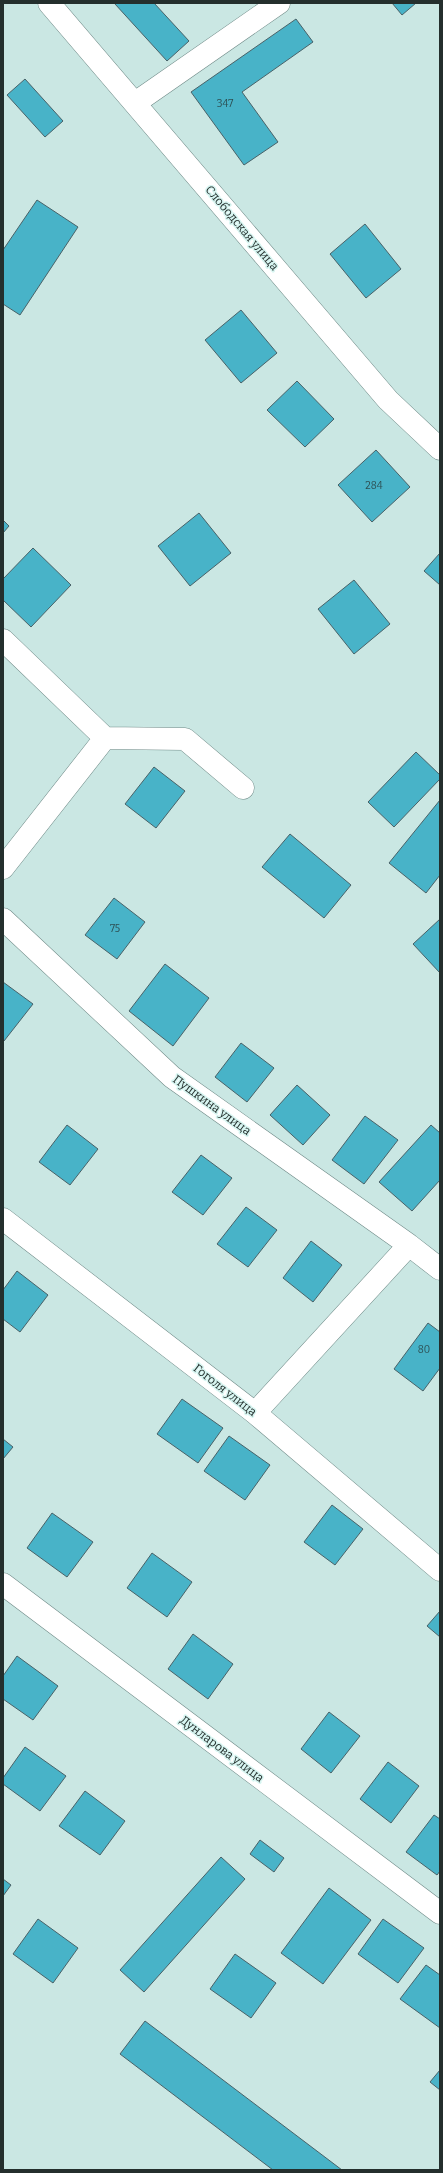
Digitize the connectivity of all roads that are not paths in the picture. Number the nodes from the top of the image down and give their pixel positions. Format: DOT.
graph roads {
  1 [pos="49,3"];
  2 [pos="279,3"];
  3 [pos="135,103"];
  4 [pos="440,449"];
  5 [pos="3,640"];
  6 [pos="105,738"];
  7 [pos="243,788"];
  8 [pos="3,868"];
  9 [pos="3,919"];
  10 [pos="3,1219"];
  11 [pos="409,1245"];
  12 [pos="440,1269"];
  13 [pos="255,1413"];
  14 [pos="440,1570"];
  15 [pos="3,1584"];
  16 [pos="440,1914"];
  1 -- 3 [label="street, Слободская улица"];
  2 -- 3 [label="street"];
  3 -- 4 [label="street, Слободская улица"];
  5 -- 6 [label="street"];
  6 -- 7 [label="street"];
  6 -- 8 [label="street"];
  9 -- 11 [label="street, Пушкина улица"];
  10 -- 13 [label="street, Гоголя улица"];
  11 -- 12 [label="street, Пушкина улица"];
  11 -- 13 [label="street"];
  13 -- 14 [label="street, Гоголя улица"];
  15 -- 16 [label="street, Дунларова улица"];
}
